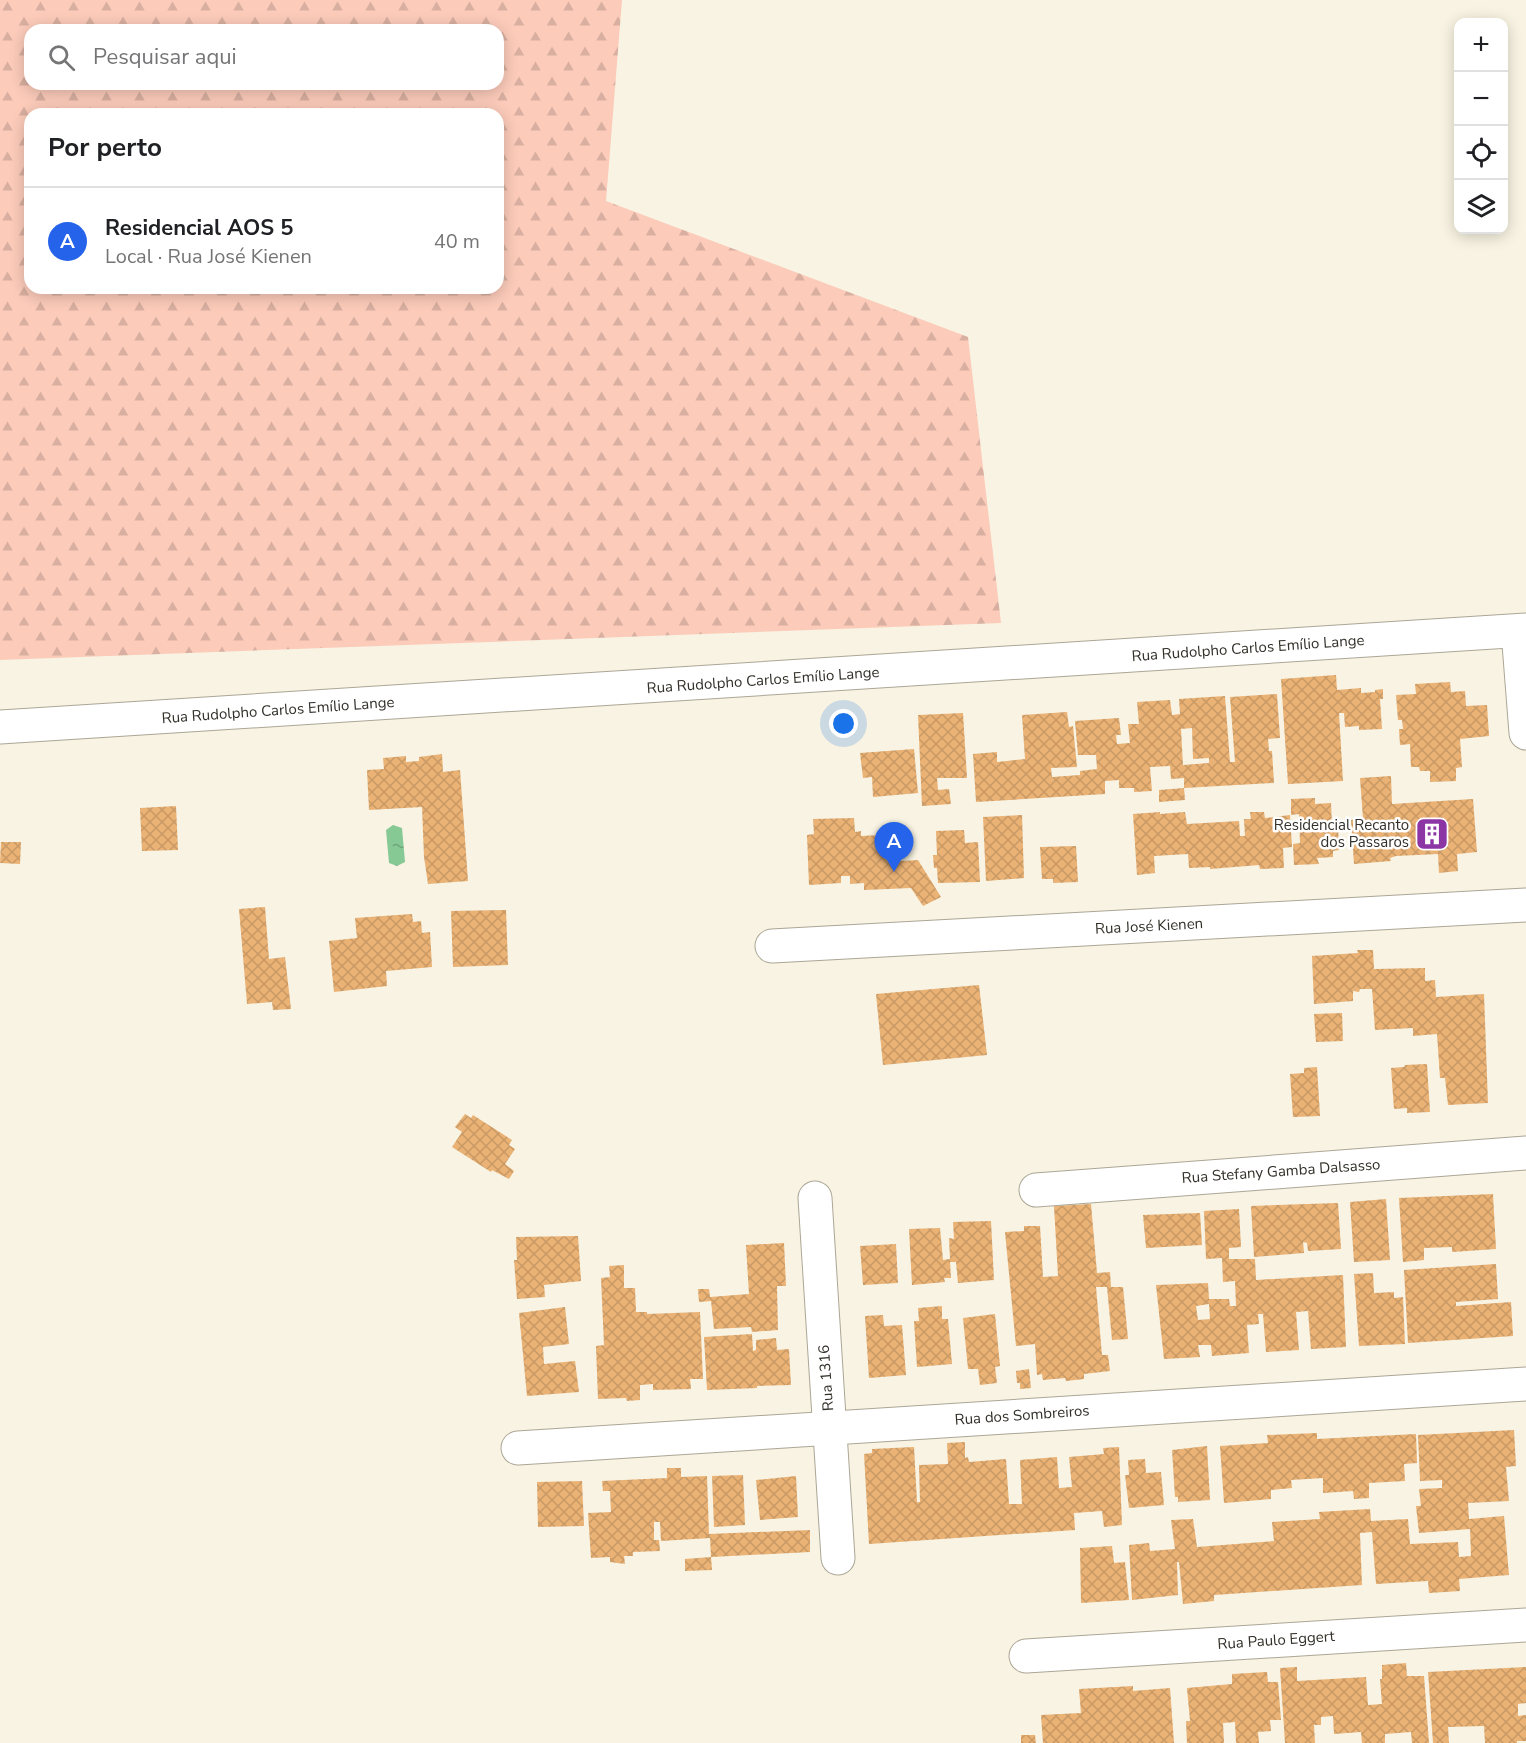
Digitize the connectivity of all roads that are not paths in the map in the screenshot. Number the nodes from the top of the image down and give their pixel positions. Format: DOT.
graph roads {
  1 [pos="1522,631"];
  2 [pos="0,727"];
  3 [pos="1526,733"];
  4 [pos="1526,905"];
  5 [pos="772,946"];
  6 [pos="1526,1153"];
  7 [pos="1036,1190"];
  8 [pos="815,1198"];
  9 [pos="1526,1384"];
  10 [pos="829,1427"];
  11 [pos="518,1448"];
  12 [pos="838,1558"];
  13 [pos="1526,1625"];
  14 [pos="1026,1656"];
  1 -- 2 [label="street, Rua Rudolpho Carlos Emílio Lange"];
  1 -- 3 [label="street"];
  4 -- 5 [label="street, Rua José Kienen"];
  6 -- 7 [label="street, Rua Stefany Gamba Dalsasso"];
  8 -- 10 [label="street, Rua 1316"];
  9 -- 10 [label="street, Rua dos Sombreiros"];
  10 -- 11 [label="street, Rua dos Sombreiros"];
  10 -- 12 [label="street, Rua 1316"];
  13 -- 14 [label="street, Rua Paulo Eggert"];
}
